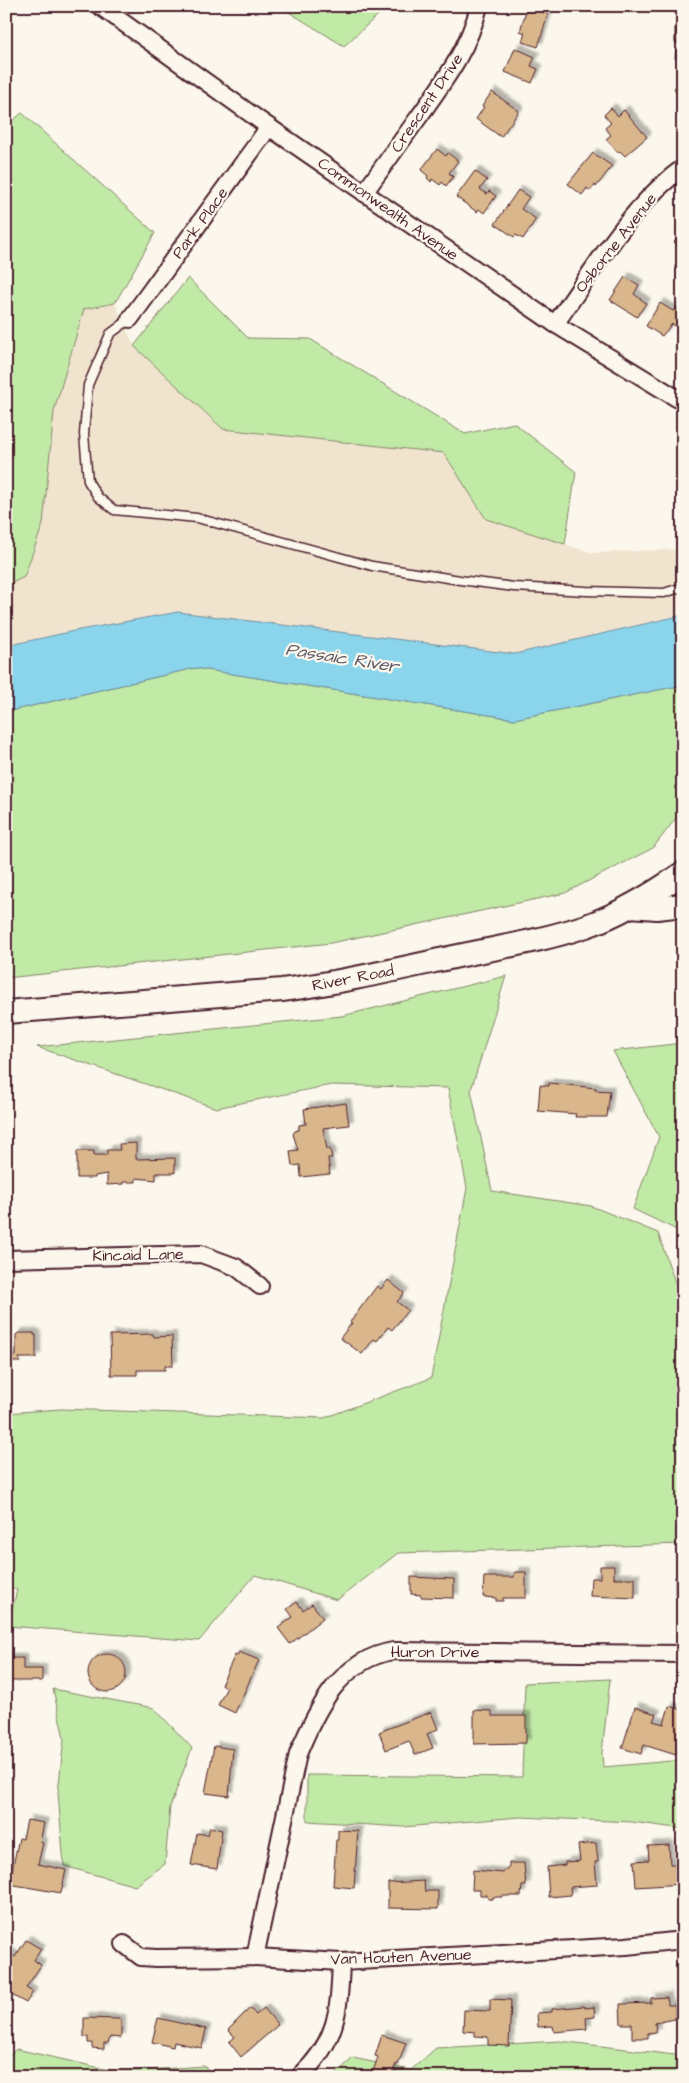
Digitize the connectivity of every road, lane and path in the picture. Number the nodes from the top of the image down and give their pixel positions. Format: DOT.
graph roads {
  1 [pos="100,6"];
  2 [pos="479,6"];
  3 [pos="269,127"];
  4 [pos="683,168"];
  5 [pos="364,194"];
  6 [pos="130,319"];
  7 [pos="555,324"];
  8 [pos="683,402"];
  9 [pos="683,587"];
  10 [pos="683,873"];
  11 [pos="683,905"];
  12 [pos="630,906"];
  13 [pos="6,1012"];
  14 [pos="6,1258"];
  15 [pos="260,1286"];
  16 [pos="683,1654"];
  17 [pos="683,1940"];
  18 [pos="124,1944"];
  19 [pos="255,1957"];
  20 [pos="341,1962"];
  21 [pos="300,2077"];
  1 -- 3 [label="street, Commonwealth Avenue"];
  2 -- 5 [label="street, Crescent Drive"];
  3 -- 5 [label="street, Commonwealth Avenue"];
  3 -- 6 [label="street, Park Place"];
  4 -- 7 [label="street, Osborne Avenue"];
  5 -- 7 [label="street, Commonwealth Avenue"];
  6 -- 9 [label="lane"];
  7 -- 8 [label="street, Commonwealth Avenue"];
  10 -- 12 [label="main road, River Road"];
  11 -- 12 [label="main road"];
  12 -- 13 [label="main road, River Road"];
  14 -- 15 [label="street, Kincaid Lane"];
  16 -- 19 [label="street, Huron Drive"];
  17 -- 20 [label="street, Van Houten Avenue"];
  18 -- 19 [label="street, Van Houten Avenue"];
  19 -- 20 [label="street, Van Houten Avenue"];
  20 -- 21 [label="street"];
}
